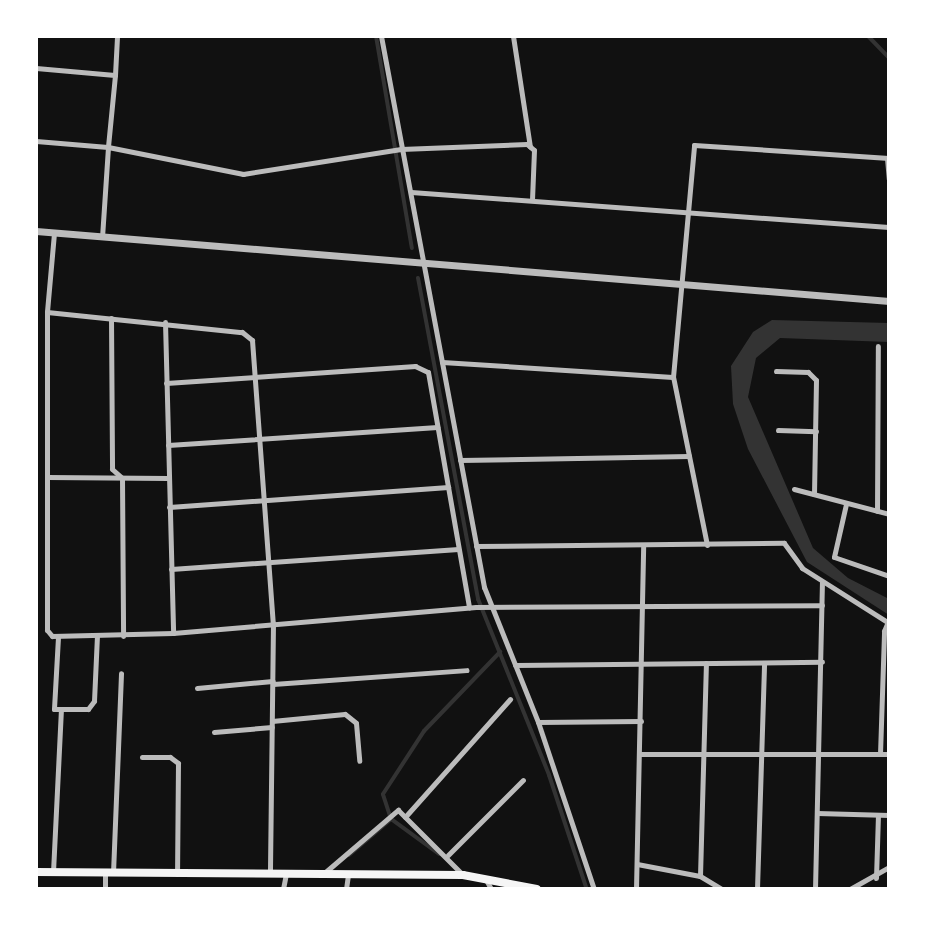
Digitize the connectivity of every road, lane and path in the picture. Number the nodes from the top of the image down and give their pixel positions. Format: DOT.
graph roads {
  1 [pos="117,36"];
  2 [pos="381,36"];
  3 [pos="513,36"];
  4 [pos="36,68"];
  5 [pos="115,75"];
  6 [pos="36,141"];
  7 [pos="108,147"];
  8 [pos="530,147"];
  9 [pos="397,150"];
  10 [pos="888,158"];
  11 [pos="889,179"];
  12 [pos="411,192"];
  13 [pos="532,199"];
  14 [pos="688,213"];
  15 [pos="889,228"];
  16 [pos="36,231"];
  17 [pos="54,233"];
  18 [pos="102,237"];
  19 [pos="424,263"];
  20 [pos="681,285"];
  21 [pos="889,301"];
  22 [pos="47,312"];
  23 [pos="111,318"];
  24 [pos="165,322"];
  25 [pos="878,346"];
  26 [pos="442,362"];
  27 [pos="776,371"];
  28 [pos="674,377"];
  29 [pos="255,378"];
  30 [pos="166,383"];
  31 [pos="437,427"];
  32 [pos="777,430"];
  33 [pos="816,430"];
  34 [pos="259,439"];
  35 [pos="168,445"];
  36 [pos="688,456"];
  37 [pos="460,460"];
  38 [pos="47,477"];
  39 [pos="123,477"];
  40 [pos="168,478"];
  41 [pos="448,487"];
  42 [pos="794,489"];
  43 [pos="814,494"];
  44 [pos="264,501"];
  45 [pos="846,504"];
  46 [pos="169,507"];
  47 [pos="877,511"];
  48 [pos="889,514"];
  49 [pos="643,545"];
  50 [pos="707,545"];
  51 [pos="476,546"];
  52 [pos="458,549"];
  53 [pos="268,561"];
  54 [pos="171,569"];
  55 [pos="889,576"];
  56 [pos="822,582"];
  57 [pos="643,604"];
  58 [pos="822,605"];
  59 [pos="491,606"];
  60 [pos="469,607"];
  61 [pos="888,621"];
  62 [pos="273,623"];
  63 [pos="173,633"];
  64 [pos="97,636"];
  65 [pos="123,636"];
  66 [pos="58,637"];
  67 [pos="822,662"];
  68 [pos="642,663"];
  69 [pos="706,663"];
  70 [pos="764,663"];
  71 [pos="515,665"];
  72 [pos="466,670"];
  73 [pos="121,673"];
  74 [pos="273,683"];
  75 [pos="197,688"];
  76 [pos="510,699"];
  77 [pos="61,709"];
  78 [pos="641,721"];
  79 [pos="538,722"];
  80 [pos="272,724"];
  81 [pos="214,732"];
  82 [pos="640,754"];
  83 [pos="702,754"];
  84 [pos="761,754"];
  85 [pos="818,754"];
  86 [pos="880,754"];
  87 [pos="889,754"];
  88 [pos="142,757"];
  89 [pos="359,761"];
  90 [pos="523,780"];
  91 [pos="817,813"];
  92 [pos="878,815"];
  93 [pos="889,815"];
  94 [pos="405,817"];
  95 [pos="448,855"];
  96 [pos="637,864"];
  97 [pos="889,867"];
  98 [pos="36,872"];
  99 [pos="53,872"];
  100 [pos="109,873"];
  101 [pos="177,874"];
  102 [pos="270,874"];
  103 [pos="286,874"];
  104 [pos="323,874"];
  105 [pos="348,874"];
  106 [pos="463,874"];
  107 [pos="485,876"];
  108 [pos="700,876"];
  109 [pos="876,878"];
  110 [pos="105,889"];
  111 [pos="284,889"];
  112 [pos="346,889"];
  113 [pos="491,889"];
  114 [pos="537,889"];
  115 [pos="594,889"];
  116 [pos="636,889"];
  117 [pos="722,889"];
  118 [pos="757,889"];
  119 [pos="814,889"];
  120 [pos="850,889"];
  1 -- 5 [label="street"];
  2 -- 9 [label="street"];
  3 -- 8 [label="street"];
  4 -- 5 [label="street"];
  5 -- 7 [label="street"];
  6 -- 7 [label="street"];
  7 -- 9 [label="street"];
  7 -- 18 [label="street"];
  8 -- 9 [label="street"];
  8 -- 13 [label="street"];
  9 -- 12 [label="street"];
  10 -- 11 [label="street"];
  10 -- 14 [label="street"];
  12 -- 13 [label="street"];
  12 -- 19 [label="street"];
  13 -- 14 [label="street"];
  14 -- 15 [label="street"];
  14 -- 20 [label="street"];
  16 -- 17 [label="street"];
  17 -- 18 [label="street"];
  17 -- 22 [label="street"];
  18 -- 19 [label="street"];
  19 -- 20 [label="street"];
  19 -- 26 [label="street"];
  20 -- 21 [label="street"];
  20 -- 28 [label="street"];
  22 -- 23 [label="street"];
  22 -- 38 [label="street"];
  23 -- 24 [label="street"];
  23 -- 39 [label="street"];
  24 -- 29 [label="street"];
  24 -- 30 [label="street"];
  25 -- 47 [label="street"];
  26 -- 28 [label="street"];
  26 -- 37 [label="street"];
  27 -- 33 [label="street"];
  28 -- 36 [label="street"];
  29 -- 30 [label="street"];
  29 -- 31 [label="street"];
  29 -- 34 [label="street"];
  30 -- 35 [label="street"];
  31 -- 34 [label="street"];
  31 -- 41 [label="street"];
  32 -- 33 [label="street"];
  33 -- 43 [label="street"];
  34 -- 35 [label="street"];
  34 -- 44 [label="street"];
  35 -- 40 [label="street"];
  36 -- 37 [label="street"];
  36 -- 50 [label="street"];
  37 -- 51 [label="street"];
  38 -- 39 [label="street"];
  38 -- 66 [label="street"];
  39 -- 40 [label="street"];
  39 -- 65 [label="street"];
  40 -- 46 [label="street"];
  41 -- 44 [label="street"];
  41 -- 52 [label="street"];
  42 -- 43 [label="street"];
  43 -- 45 [label="street"];
  44 -- 46 [label="street"];
  44 -- 53 [label="street"];
  45 -- 47 [label="street"];
  45 -- 55 [label="street"];
  46 -- 54 [label="street"];
  47 -- 48 [label="street"];
  49 -- 50 [label="street"];
  49 -- 51 [label="street"];
  49 -- 57 [label="street"];
  50 -- 56 [label="street"];
  51 -- 59 [label="street"];
  52 -- 53 [label="street"];
  52 -- 60 [label="street"];
  53 -- 54 [label="street"];
  53 -- 62 [label="street"];
  54 -- 63 [label="street"];
  56 -- 58 [label="street"];
  56 -- 61 [label="street"];
  57 -- 58 [label="street"];
  57 -- 59 [label="street"];
  57 -- 68 [label="street"];
  58 -- 67 [label="street"];
  59 -- 60 [label="street"];
  59 -- 71 [label="street"];
  60 -- 62 [label="street"];
  61 -- 86 [label="street"];
  62 -- 63 [label="street"];
  62 -- 74 [label="street"];
  63 -- 65 [label="street"];
  64 -- 65 [label="street"];
  64 -- 66 [label="street"];
  64 -- 77 [label="street"];
  66 -- 77 [label="street"];
  67 -- 70 [label="street"];
  67 -- 85 [label="street"];
  68 -- 69 [label="street"];
  68 -- 71 [label="street"];
  68 -- 78 [label="street"];
  69 -- 70 [label="street"];
  69 -- 83 [label="street"];
  70 -- 84 [label="street"];
  71 -- 79 [label="street"];
  72 -- 74 [label="street"];
  73 -- 100 [label="street"];
  74 -- 75 [label="street"];
  74 -- 80 [label="street"];
  76 -- 94 [label="street"];
  77 -- 99 [label="street"];
  78 -- 79 [label="street"];
  78 -- 82 [label="street"];
  79 -- 115 [label="street"];
  80 -- 81 [label="street"];
  80 -- 89 [label="street"];
  80 -- 102 [label="street"];
  82 -- 83 [label="street"];
  82 -- 96 [label="street"];
  83 -- 84 [label="street"];
  83 -- 108 [label="street"];
  84 -- 85 [label="street"];
  84 -- 118 [label="street"];
  85 -- 86 [label="street"];
  85 -- 91 [label="street"];
  86 -- 87 [label="street"];
  88 -- 101 [label="street"];
  90 -- 95 [label="street"];
  91 -- 92 [label="street"];
  91 -- 119 [label="street"];
  92 -- 93 [label="street"];
  92 -- 109 [label="street"];
  94 -- 95 [label="street"];
  94 -- 104 [label="street"];
  95 -- 106 [label="street"];
  96 -- 108 [label="street"];
  96 -- 116 [label="street"];
  97 -- 109 [label="street"];
  98 -- 99 [label="main road"];
  99 -- 100 [label="main road"];
  100 -- 101 [label="main road"];
  100 -- 110 [label="street"];
  101 -- 102 [label="main road"];
  102 -- 103 [label="main road"];
  103 -- 104 [label="main road"];
  103 -- 111 [label="street"];
  104 -- 105 [label="main road"];
  105 -- 106 [label="main road"];
  105 -- 112 [label="street"];
  106 -- 107 [label="main road"];
  107 -- 113 [label="street"];
  107 -- 114 [label="main road"];
  108 -- 117 [label="street"];
  109 -- 120 [label="street"];
}
